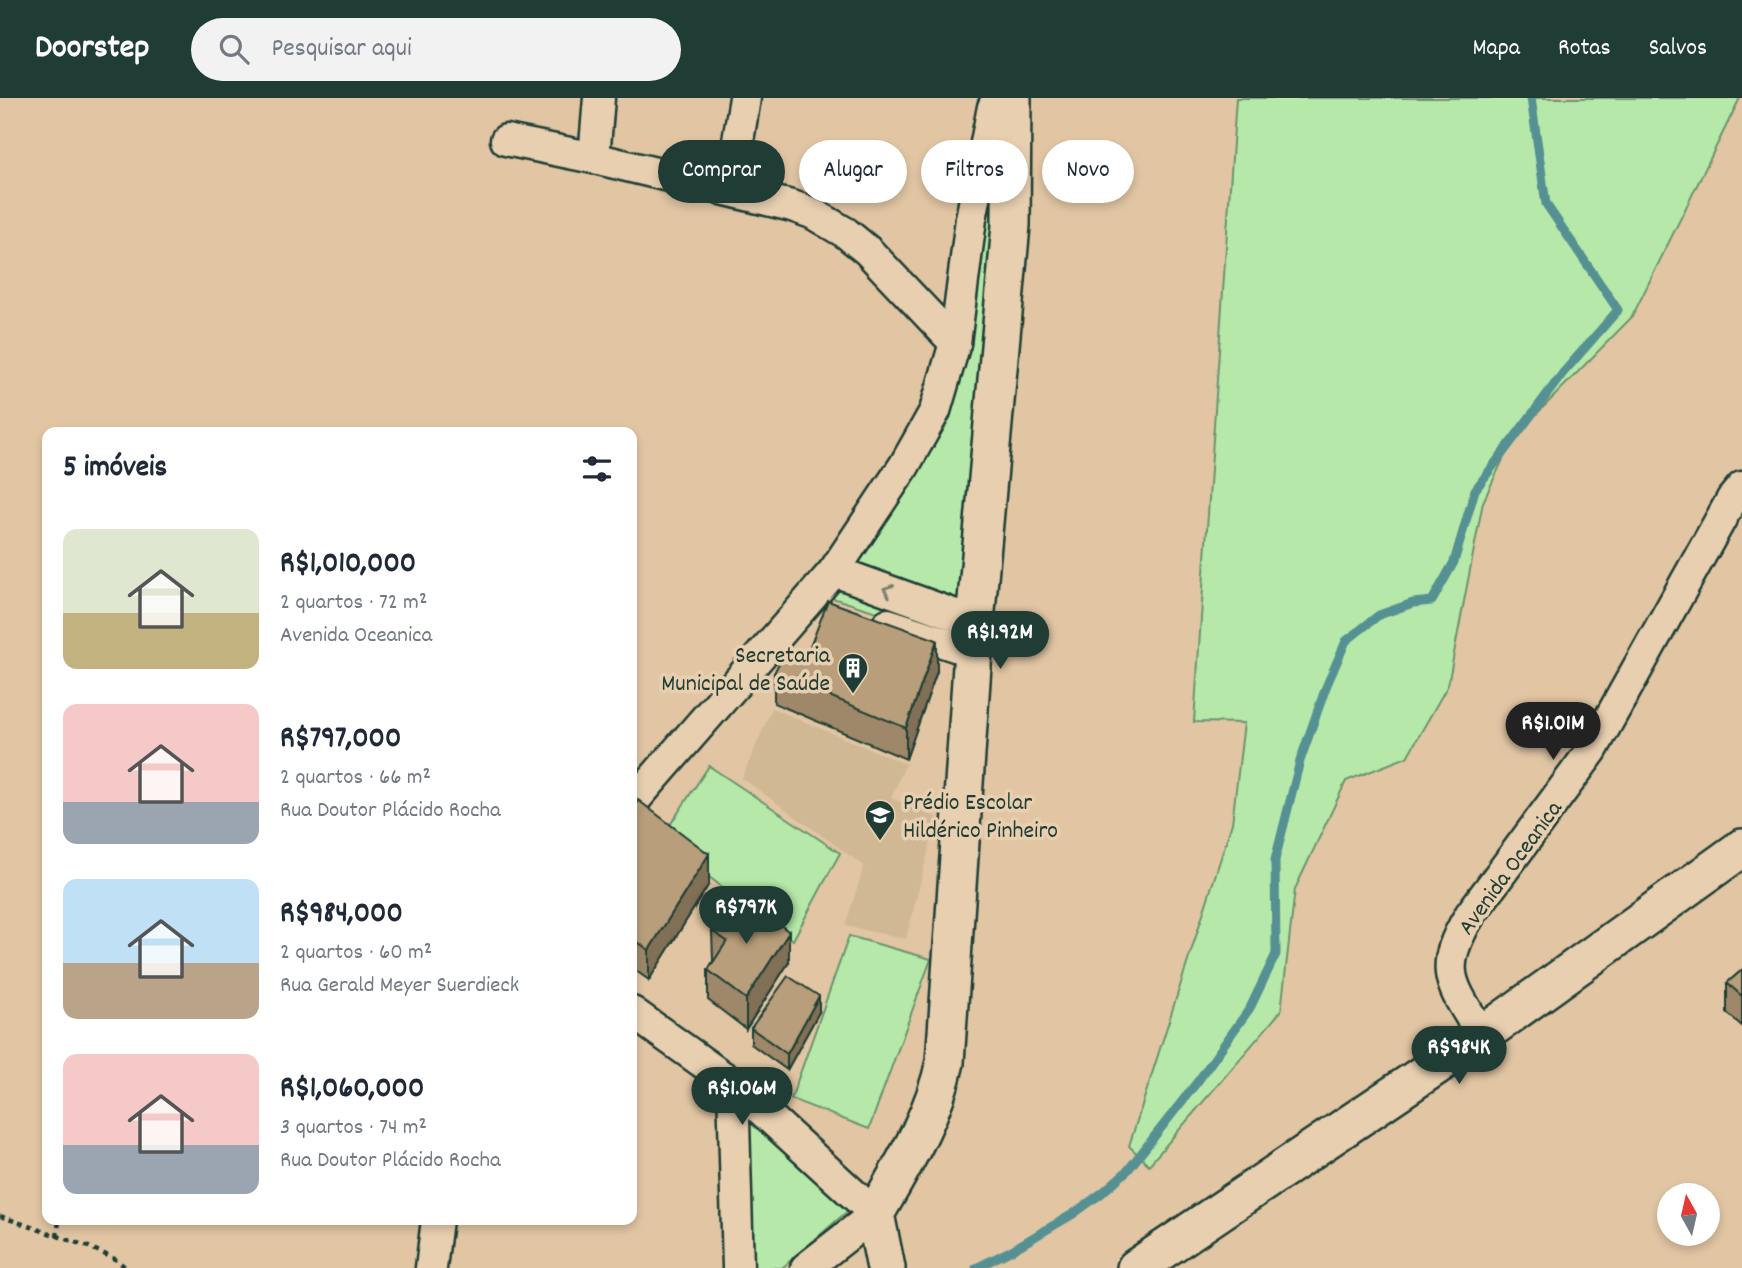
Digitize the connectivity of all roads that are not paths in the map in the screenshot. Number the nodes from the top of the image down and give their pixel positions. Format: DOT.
graph roads {
  1 [pos="599,98"];
  2 [pos="745,98"];
  3 [pos="1003,98"];
  4 [pos="1012,98"];
  5 [pos="506,140"];
  6 [pos="738,140"];
  7 [pos="594,159"];
  8 [pos="658,174"];
  9 [pos="780,203"];
  10 [pos="955,343"];
  11 [pos="1742,487"];
  12 [pos="834,571"];
  13 [pos="836,608"];
  14 [pos="974,637"];
  15 [pos="637,798"];
  16 [pos="1742,848"];
  17 [pos="637,1016"];
  18 [pos="1482,1035"];
  19 [pos="733,1084"];
  20 [pos="875,1214"];
  21 [pos="436,1225"];
  22 [pos="886,1264"];
  23 [pos="431,1268"];
  24 [pos="738,1268"];
  25 [pos="806,1268"];
  26 [pos="1136,1268"];
  1 -- 7 [label="street"];
  2 -- 6 [label="street"];
  3 -- 10 [label="street"];
  4 -- 14 [label="street"];
  5 -- 7 [label="street"];
  7 -- 8 [label="street"];
  9 -- 10 [label="street"];
  10 -- 12 [label="street"];
  11 -- 18 [label="street, Avenida Oceanica"];
  12 -- 13 [label="street"];
  14 -- 12 [label="street, one-way"];
  13 -- 14 [label="street"];
  13 -- 15 [label="street"];
  14 -- 20 [label="street"];
  16 -- 18 [label="street"];
  17 -- 19 [label="street"];
  18 -- 26 [label="street"];
  19 -- 20 [label="street"];
  19 -- 24 [label="street"];
  20 -- 22 [label="street"];
  20 -- 25 [label="street"];
  21 -- 23 [label="street"];
}
